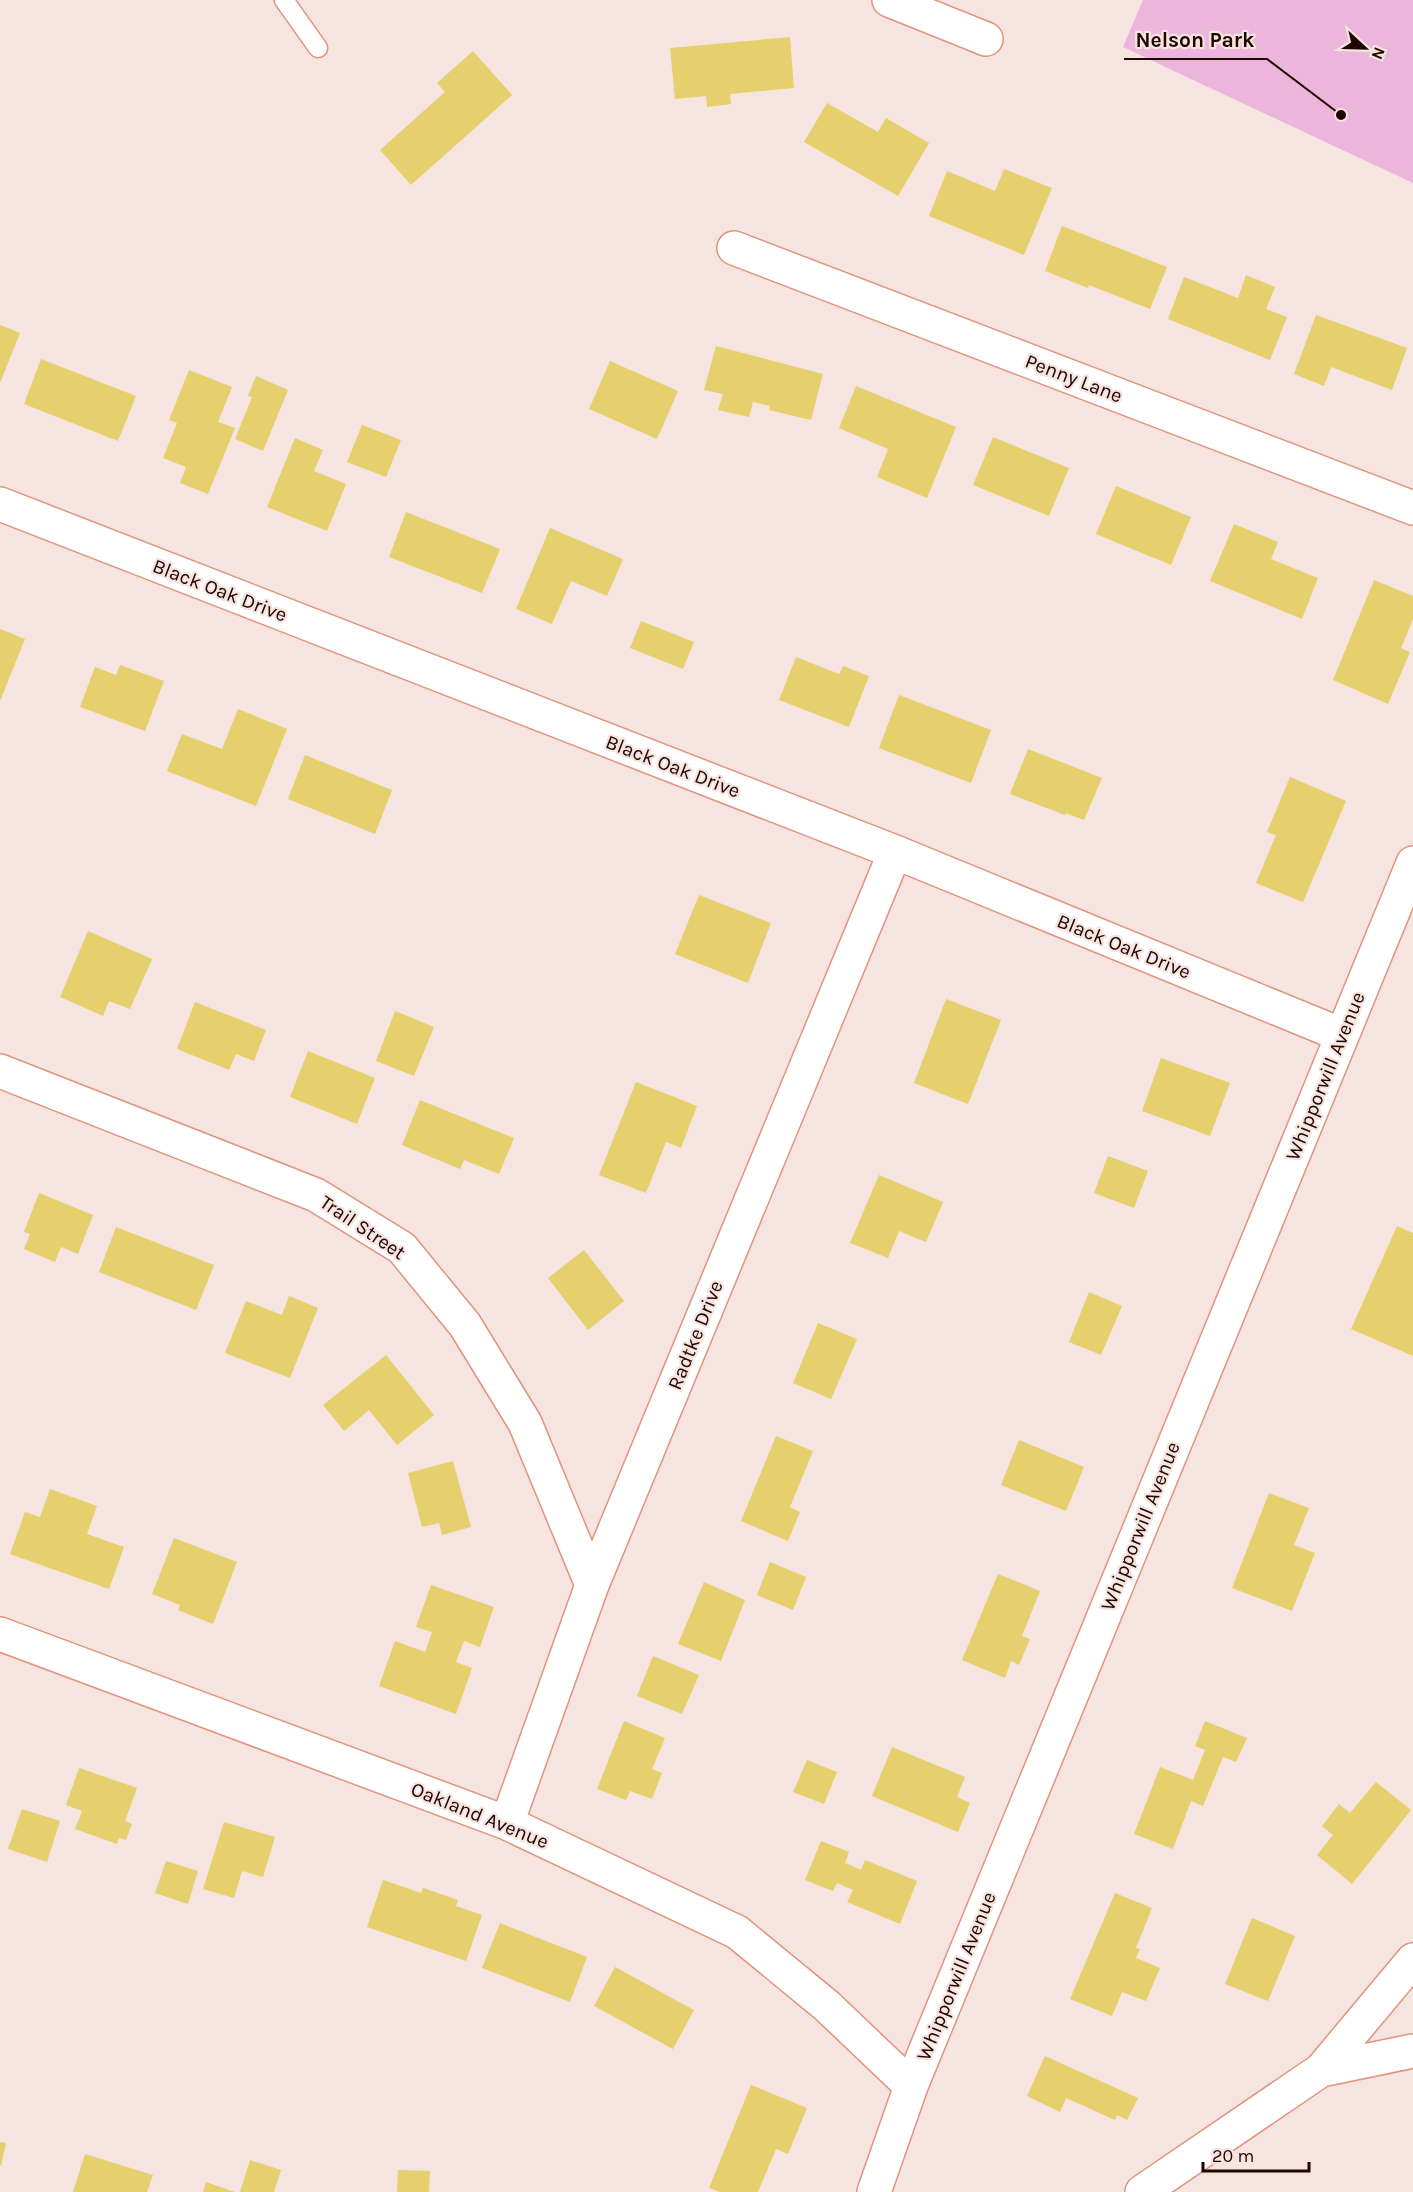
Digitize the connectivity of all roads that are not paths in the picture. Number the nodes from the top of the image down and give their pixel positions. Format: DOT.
graph roads {
  1 [pos="284,0"];
  2 [pos="889,0"];
  3 [pos="986,39"];
  4 [pos="318,48"];
  5 [pos="734,248"];
  6 [pos="0,504"];
  7 [pos="1413,508"];
  8 [pos="895,852"];
  9 [pos="1413,862"];
  10 [pos="1342,1035"];
  11 [pos="0,1071"];
  12 [pos="592,1585"];
  13 [pos="0,1634"];
  14 [pos="507,1822"];
  15 [pos="1413,1960"];
  16 [pos="1413,2051"];
  17 [pos="1321,2070"];
  18 [pos="910,2085"];
  19 [pos="874,2192"];
  20 [pos="1142,2192"];
  1 -- 4 [label="lane"];
  2 -- 3 [label="street"];
  5 -- 7 [label="street, Penny Lane"];
  6 -- 8 [label="street, Black Oak Drive"];
  8 -- 10 [label="street, Black Oak Drive"];
  8 -- 12 [label="street, Radtke Drive"];
  9 -- 10 [label="street, Whipporwill Avenue"];
  10 -- 18 [label="street, Whipporwill Avenue"];
  11 -- 12 [label="street, Trail Street"];
  12 -- 14 [label="street, Radtke Drive"];
  13 -- 14 [label="street, Oakland Avenue"];
  14 -- 18 [label="street, Oakland Avenue"];
  15 -- 17 [label="street"];
  16 -- 17 [label="street"];
  17 -- 20 [label="street"];
  18 -- 19 [label="street, Whipporwill Avenue"];
}
